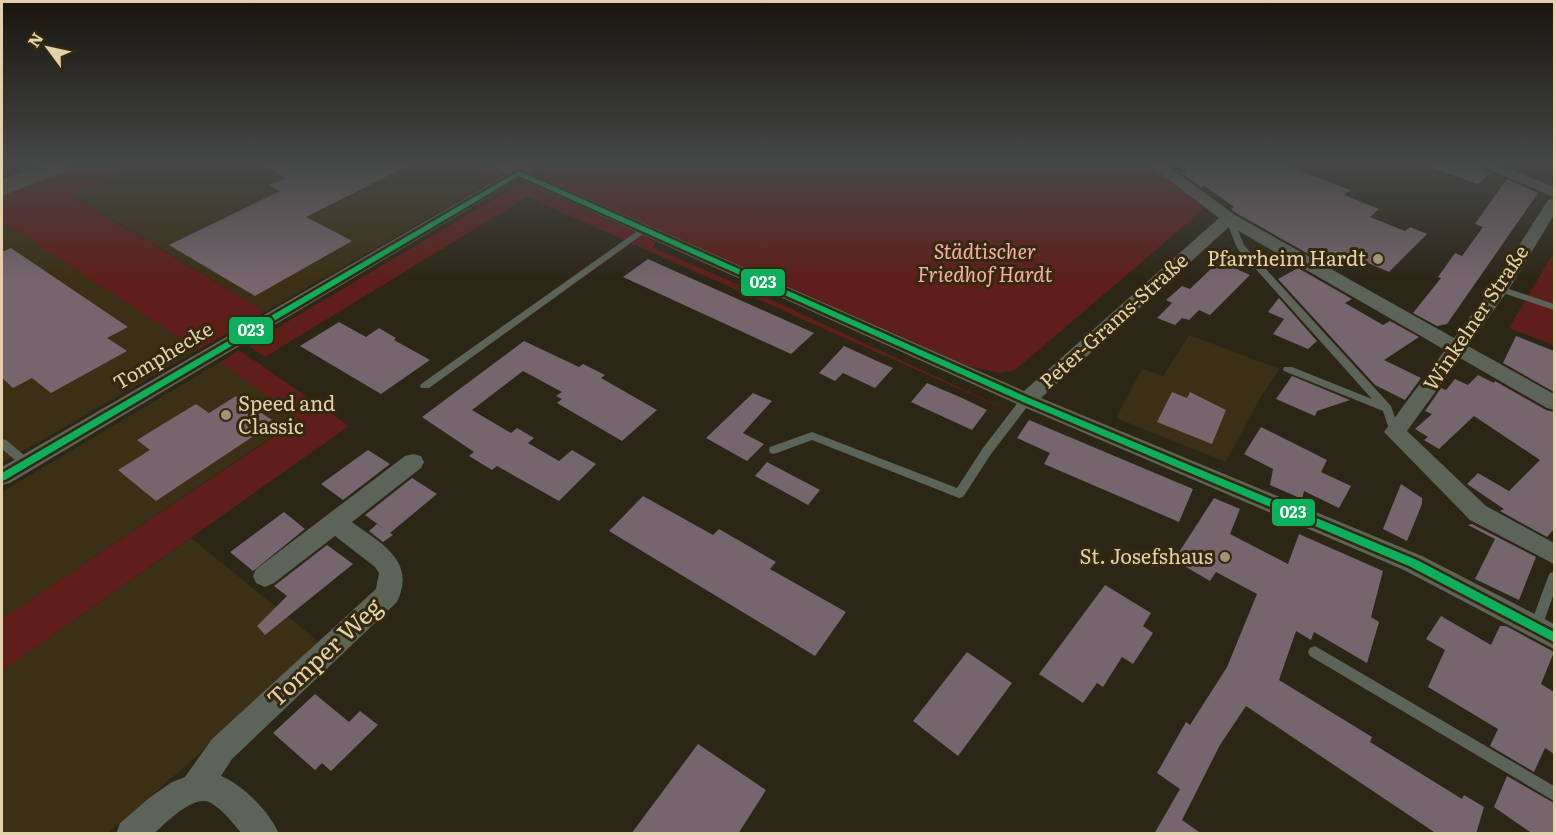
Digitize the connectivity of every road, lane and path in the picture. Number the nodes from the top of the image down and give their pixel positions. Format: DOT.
graph roads {
  1 [pos="469,203"];
  2 [pos="594,203"];
  3 [pos="1208,203"];
  4 [pos="1554,203"];
  5 [pos="1229,218"];
  6 [pos="646,229"];
  7 [pos="1500,289"];
  8 [pos="1554,307"];
  9 [pos="1459,348"];
  10 [pos="1288,369"];
  11 [pos="425,386"];
  12 [pos="1026,400"];
  13 [pos="1554,403"];
  14 [pos="1387,409"];
  15 [pos="1395,432"];
  16 [pos="2,443"];
  17 [pos="774,450"];
  18 [pos="413,462"];
  19 [pos="26,463"];
  20 [pos="2,477"];
  21 [pos="334,522"];
  22 [pos="1554,554"];
  23 [pos="265,576"];
  24 [pos="1554,577"];
  25 [pos="1536,626"];
  26 [pos="1554,637"];
  27 [pos="1315,652"];
  28 [pos="196,785"];
  29 [pos="1554,794"];
  30 [pos="131,834"];
  31 [pos="264,834"];
  1 -- 19 [label="street, Tomphecke"];
  2 -- 6 [label="street"];
  3 -- 5 [label="street"];
  4 -- 7 [label="street, Winkelner Straße"];
  5 -- 9 [label="street"];
  5 -- 12 [label="street, Peter-Grams-Straße"];
  5 -- 14 [label="lane"];
  6 -- 11 [label="lane"];
  6 -- 12 [label="street"];
  7 -- 8 [label="lane"];
  7 -- 9 [label="street, Winkelner Straße"];
  9 -- 13 [label="street"];
  9 -- 15 [label="street, Winkelner Straße"];
  10 -- 14 [label="lane"];
  12 -- 17 [label="lane"];
  12 -- 25 [label="street"];
  14 -- 15 [label="lane"];
  15 -- 22 [label="street"];
  16 -- 19 [label="lane"];
  18 -- 21 [label="street"];
  19 -- 20 [label="street, Tomphecke"];
  21 -- 23 [label="street"];
  21 -- 28 [label="street, Tomper Weg"];
  24 -- 25 [label="lane"];
  25 -- 26 [label="street"];
  27 -- 29 [label="lane"];
  28 -- 30 [label="street, Tomper Weg"];
  28 -- 31 [label="street"];
}
